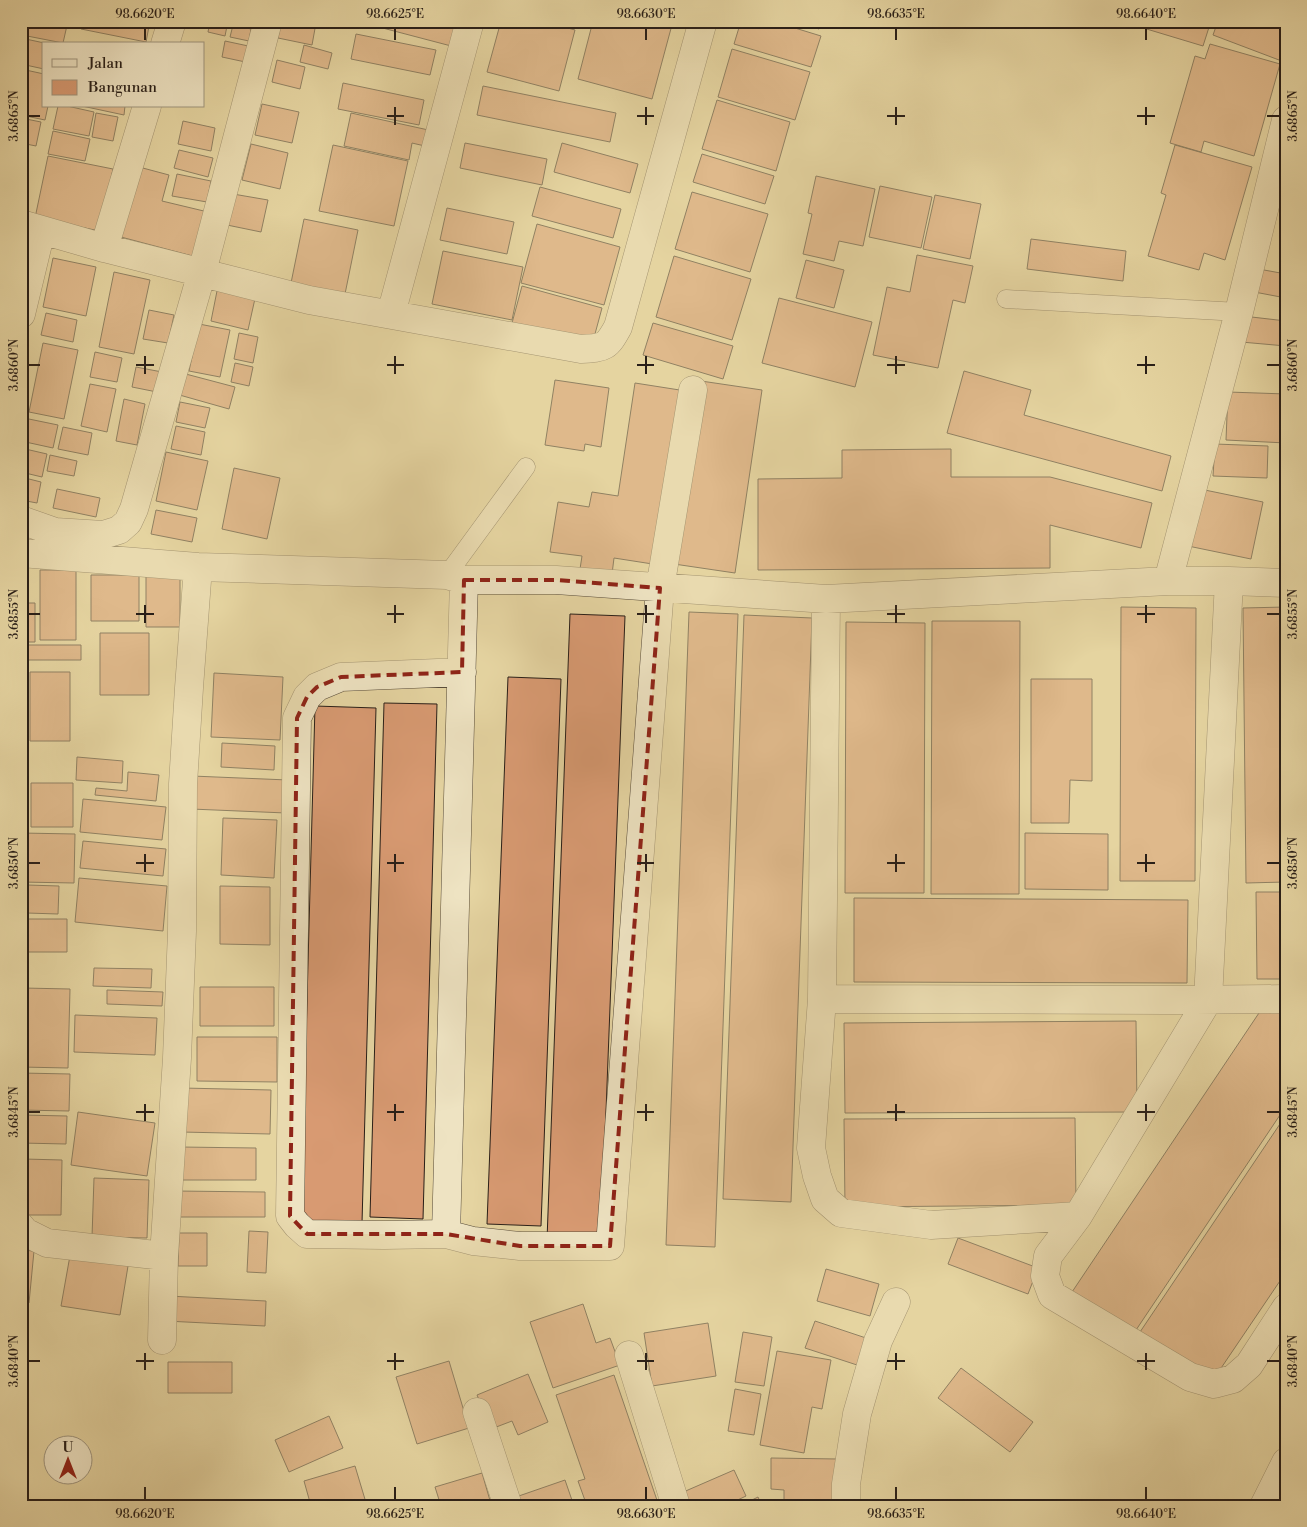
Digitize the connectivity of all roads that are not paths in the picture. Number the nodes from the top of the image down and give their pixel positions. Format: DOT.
graph roads {
  1 [pos="172,21"];
  2 [pos="268,21"];
  3 [pos="470,21"];
  4 [pos="703,21"];
  5 [pos="167,42"];
  6 [pos="145,108"];
  7 [pos="1286,120"];
  8 [pos="31,228"];
  9 [pos="104,248"];
  10 [pos="202,272"];
  11 [pos="1006,299"];
  12 [pos="1239,312"];
  13 [pos="21,314"];
  14 [pos="391,314"];
  15 [pos="693,390"];
  16 [pos="526,467"];
  17 [pos="21,520"];
  18 [pos="21,553"];
  19 [pos="198,567"];
  20 [pos="456,577"];
  21 [pos="1168,581"];
  22 [pos="1229,581"];
  23 [pos="1286,583"];
  24 [pos="660,588"];
  25 [pos="826,599"];
  26 [pos="462,672"];
  27 [pos="1286,998"];
  28 [pos="822,999"];
  29 [pos="1208,1000"];
  30 [pos="1078,1216"];
  31 [pos="21,1226"];
  32 [pos="446,1234"];
  33 [pos="164,1256"];
  34 [pos="896,1302"];
  35 [pos="1286,1308"];
  36 [pos="162,1340"];
  37 [pos="629,1355"];
  38 [pos="477,1412"];
  39 [pos="1286,1462"];
  40 [pos="508,1506"];
  41 [pos="676,1506"];
  42 [pos="846,1506"];
  43 [pos="1264,1506"];
  1 -- 5 [label="street"];
  2 -- 10 [label="street"];
  3 -- 14 [label="street"];
  4 -- 14 [label="street"];
  6 -- 9 [label="street"];
  7 -- 12 [label="street"];
  8 -- 9 [label="street"];
  8 -- 13 [label="street"];
  9 -- 10 [label="street"];
  10 -- 14 [label="street"];
  10 -- 17 [label="street"];
  11 -- 12 [label="lane"];
  12 -- 21 [label="street"];
  15 -- 24 [label="street"];
  16 -- 20 [label="lane"];
  18 -- 19 [label="street"];
  19 -- 20 [label="street"];
  19 -- 33 [label="street"];
  20 -- 24 [label="street"];
  20 -- 26 [label="street"];
  21 -- 22 [label="street"];
  21 -- 25 [label="street"];
  22 -- 23 [label="street"];
  22 -- 29 [label="street"];
  24 -- 25 [label="street"];
  24 -- 32 [label="street"];
  25 -- 28 [label="street"];
  26 -- 32 [label="street"];
  26 -- 32 [label="street"];
  27 -- 29 [label="street"];
  28 -- 29 [label="street"];
  28 -- 30 [label="street"];
  29 -- 30 [label="street"];
  30 -- 35 [label="street"];
  31 -- 33 [label="street"];
  33 -- 36 [label="street"];
  34 -- 42 [label="street"];
  37 -- 41 [label="street"];
  38 -- 40 [label="street"];
  39 -- 43 [label="street"];
}
